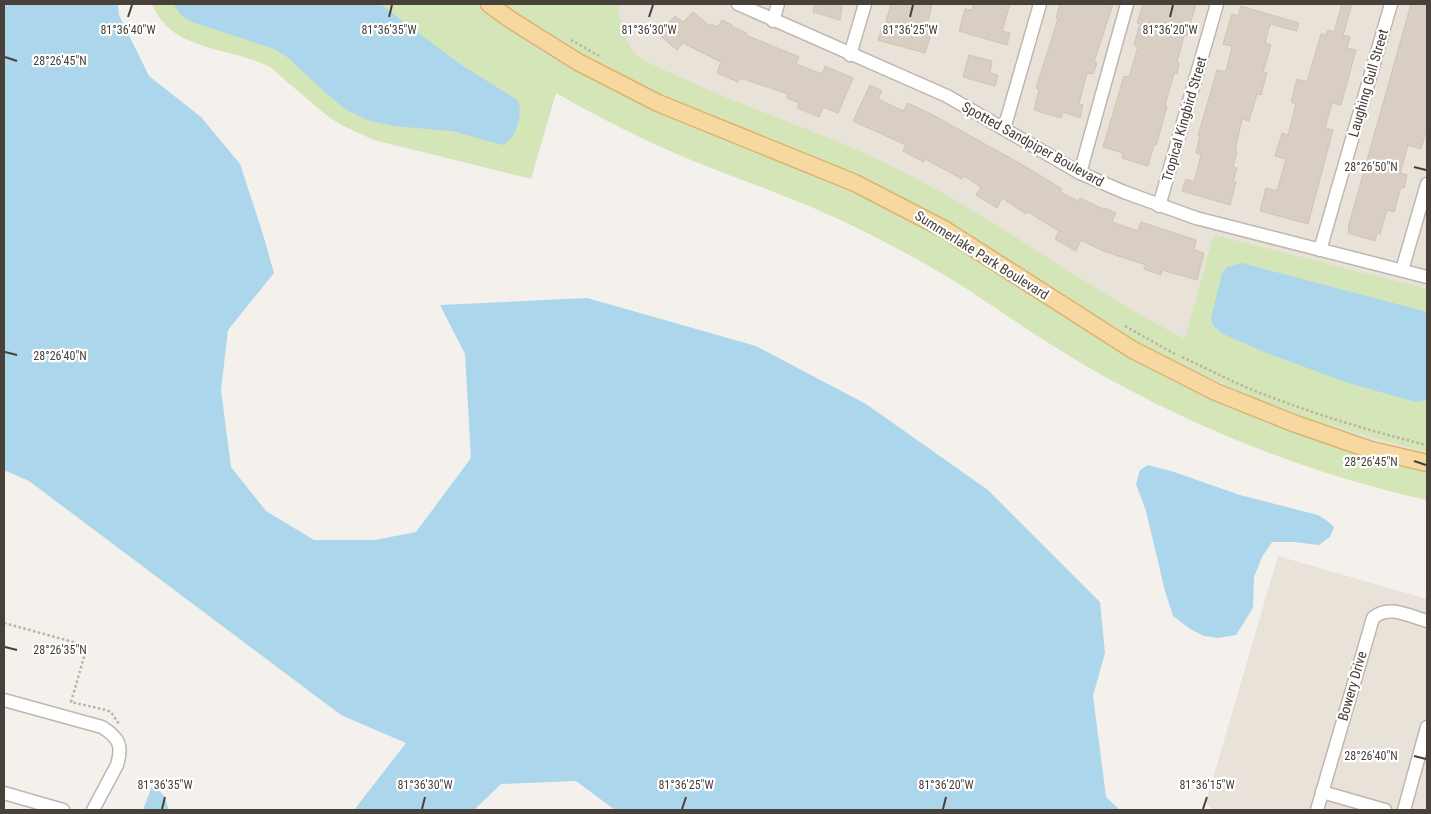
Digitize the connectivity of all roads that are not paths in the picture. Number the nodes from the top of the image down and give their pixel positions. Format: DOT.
graph roads {
  1 [pos="489,4"];
  2 [pos="738,4"];
  3 [pos="778,4"];
  4 [pos="865,4"];
  5 [pos="1040,4"];
  6 [pos="1127,4"];
  7 [pos="1217,4"];
  8 [pos="1391,4"];
  9 [pos="773,21"];
  10 [pos="850,55"];
  11 [pos="1004,129"];
  12 [pos="1080,173"];
  13 [pos="1427,184"];
  14 [pos="1159,206"];
  15 [pos="1320,250"];
  16 [pos="1402,270"];
  17 [pos="1427,277"];
  18 [pos="1427,463"];
  19 [pos="1427,621"];
  20 [pos="4,700"];
  21 [pos="1427,727"];
  22 [pos="1322,792"];
  23 [pos="4,794"];
  24 [pos="63,810"];
  25 [pos="93,810"];
  26 [pos="1317,810"];
  27 [pos="1385,810"];
  28 [pos="1404,810"];
  1 -- 18 [label="main road, Summerlake Park Boulevard"];
  2 -- 9 [label="street, Spotted Sandpiper Boulevard"];
  3 -- 9 [label="street"];
  4 -- 10 [label="street"];
  5 -- 11 [label="street"];
  6 -- 12 [label="street"];
  7 -- 14 [label="street, Tropical Kingbird Street"];
  8 -- 15 [label="street, Laughing Gull Street"];
  9 -- 10 [label="street, Spotted Sandpiper Boulevard"];
  10 -- 11 [label="street, Spotted Sandpiper Boulevard"];
  11 -- 12 [label="street, Spotted Sandpiper Boulevard"];
  12 -- 14 [label="street, Spotted Sandpiper Boulevard"];
  13 -- 16 [label="street"];
  14 -- 15 [label="street, Spotted Sandpiper Boulevard"];
  15 -- 16 [label="street, Spotted Sandpiper Boulevard"];
  16 -- 17 [label="street, Spotted Sandpiper Boulevard"];
  19 -- 22 [label="street, Bowery Drive"];
  20 -- 25 [label="street"];
  21 -- 28 [label="street"];
  22 -- 26 [label="street, Bowery Drive"];
  22 -- 27 [label="street"];
  23 -- 24 [label="street"];
}
